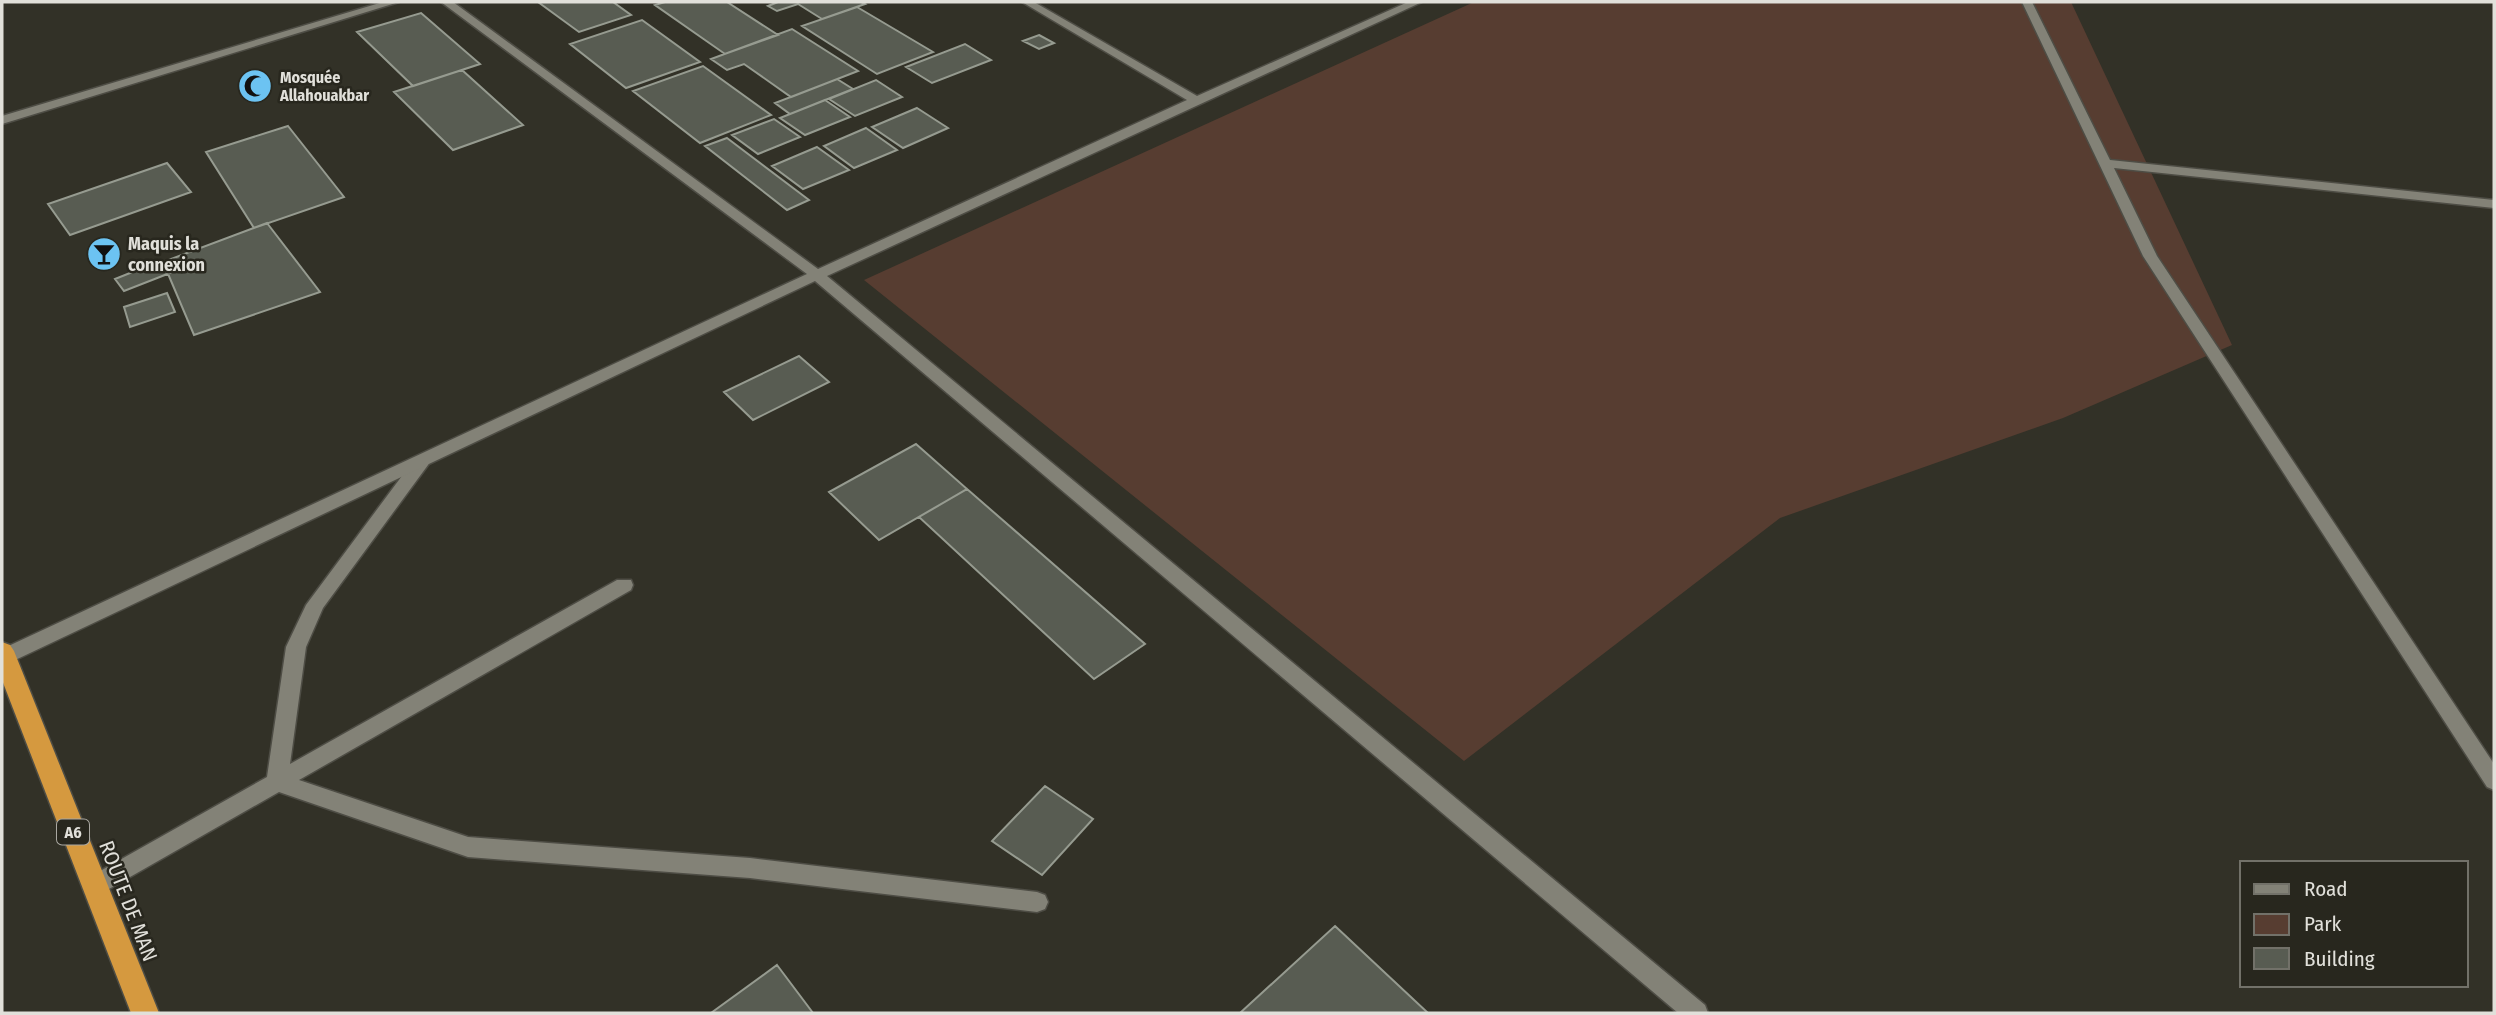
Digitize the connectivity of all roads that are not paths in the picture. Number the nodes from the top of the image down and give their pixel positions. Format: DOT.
graph roads {
  1 [pos="394,2"];
  2 [pos="446,2"];
  3 [pos="1027,2"];
  4 [pos="1417,2"];
  5 [pos="2027,2"];
  6 [pos="1195,100"];
  7 [pos="2,120"];
  8 [pos="2105,163"];
  9 [pos="2494,204"];
  10 [pos="817,275"];
  11 [pos="422,461"];
  12 [pos="624,585"];
  13 [pos="3,654"];
  14 [pos="2494,781"];
  15 [pos="277,782"];
  16 [pos="94,886"];
  17 [pos="1037,902"];
  18 [pos="145,1013"];
  19 [pos="1696,1013"];
  1 -- 7 [label="street"];
  2 -- 10 [label="street"];
  3 -- 6 [label="street"];
  4 -- 6 [label="street"];
  5 -- 8 [label="street"];
  6 -- 10 [label="street"];
  8 -- 9 [label="street"];
  8 -- 14 [label="street"];
  10 -- 11 [label="street"];
  10 -- 19 [label="street"];
  11 -- 13 [label="street"];
  11 -- 15 [label="street"];
  12 -- 15 [label="street"];
  13 -- 16 [label="highway, ROUTE DE MAN / A6"];
  15 -- 16 [label="street"];
  15 -- 17 [label="street"];
  16 -- 18 [label="highway, ROUTE DE MAN / A6"];
}
